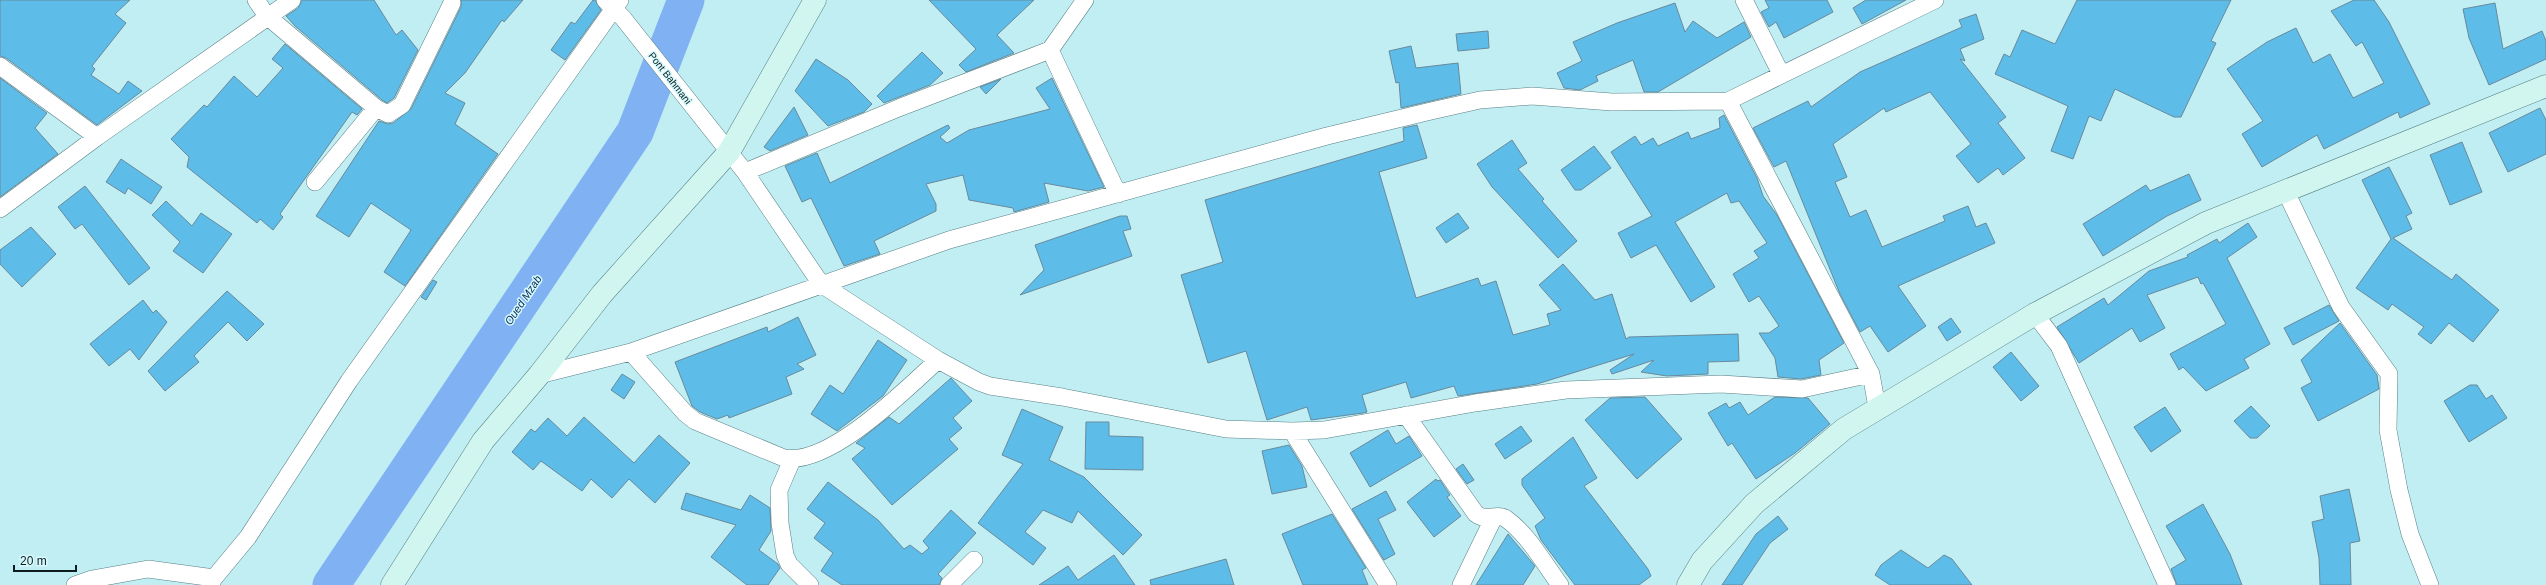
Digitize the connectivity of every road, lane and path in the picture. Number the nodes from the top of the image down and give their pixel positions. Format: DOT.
graph roads {
  1 [pos="256,0"];
  2 [pos="292,0"];
  3 [pos="815,0"];
  4 [pos="1085,0"];
  5 [pos="1744,0"];
  6 [pos="1935,0"];
  7 [pos="452,3"];
  8 [pos="616,7"];
  9 [pos="268,16"];
  10 [pos="1050,50"];
  11 [pos="2,71"];
  12 [pos="1781,74"];
  13 [pos="2546,86"];
  14 [pos="1728,101"];
  15 [pos="376,108"];
  16 [pos="97,137"];
  17 [pos="723,146"];
  18 [pos="745,172"];
  19 [pos="316,182"];
  20 [pos="2285,190"];
  21 [pos="1118,194"];
  22 [pos="0,209"];
  23 [pos="821,284"];
  24 [pos="2035,314"];
  25 [pos="631,352"];
  26 [pos="938,360"];
  27 [pos="1871,374"];
  28 [pos="539,375"];
  29 [pos="1877,407"];
  30 [pos="1406,415"];
  31 [pos="1292,431"];
  32 [pos="792,460"];
  33 [pos="1494,517"];
  34 [pos="974,560"];
  35 [pos="212,581"];
  36 [pos="75,585"];
  37 [pos="392,585"];
  38 [pos="810,585"];
  39 [pos="949,585"];
  40 [pos="1387,585"];
  41 [pos="1461,585"];
  42 [pos="1560,585"];
  43 [pos="1688,585"];
  44 [pos="2167,585"];
  45 [pos="2430,585"];
  1 -- 9 [label="street"];
  2 -- 9 [label="street"];
  3 -- 17 [label="main road"];
  4 -- 10 [label="street"];
  5 -- 12 [label="street"];
  6 -- 12 [label="street"];
  7 -- 15 [label="street"];
  8 -- 17 [label="street, Pont Bahmani"];
  8 -- 35 [label="street"];
  9 -- 15 [label="street"];
  9 -- 16 [label="street"];
  10 -- 18 [label="street"];
  10 -- 21 [label="street"];
  11 -- 16 [label="street"];
  12 -- 14 [label="street"];
  13 -- 20 [label="main road"];
  14 -- 21 [label="street"];
  14 -- 27 [label="street"];
  15 -- 19 [label="street"];
  16 -- 22 [label="street"];
  17 -- 18 [label="street, Pont Bahmani"];
  17 -- 28 [label="main road"];
  18 -- 23 [label="street, Pont Bahmani"];
  20 -- 24 [label="main road"];
  20 -- 45 [label="street"];
  21 -- 23 [label="street"];
  23 -- 25 [label="street"];
  23 -- 26 [label="street"];
  24 -- 29 [label="main road"];
  24 -- 44 [label="street"];
  25 -- 28 [label="street"];
  25 -- 32 [label="street"];
  26 -- 31 [label="street"];
  26 -- 32 [label="street"];
  27 -- 29 [label="street"];
  27 -- 30 [label="street"];
  28 -- 37 [label="main road"];
  29 -- 43 [label="main road"];
  30 -- 31 [label="street"];
  30 -- 33 [label="street"];
  31 -- 40 [label="street"];
  32 -- 38 [label="street"];
  33 -- 41 [label="street"];
  33 -- 42 [label="street"];
  34 -- 39 [label="street"];
  35 -- 36 [label="street"];
}
